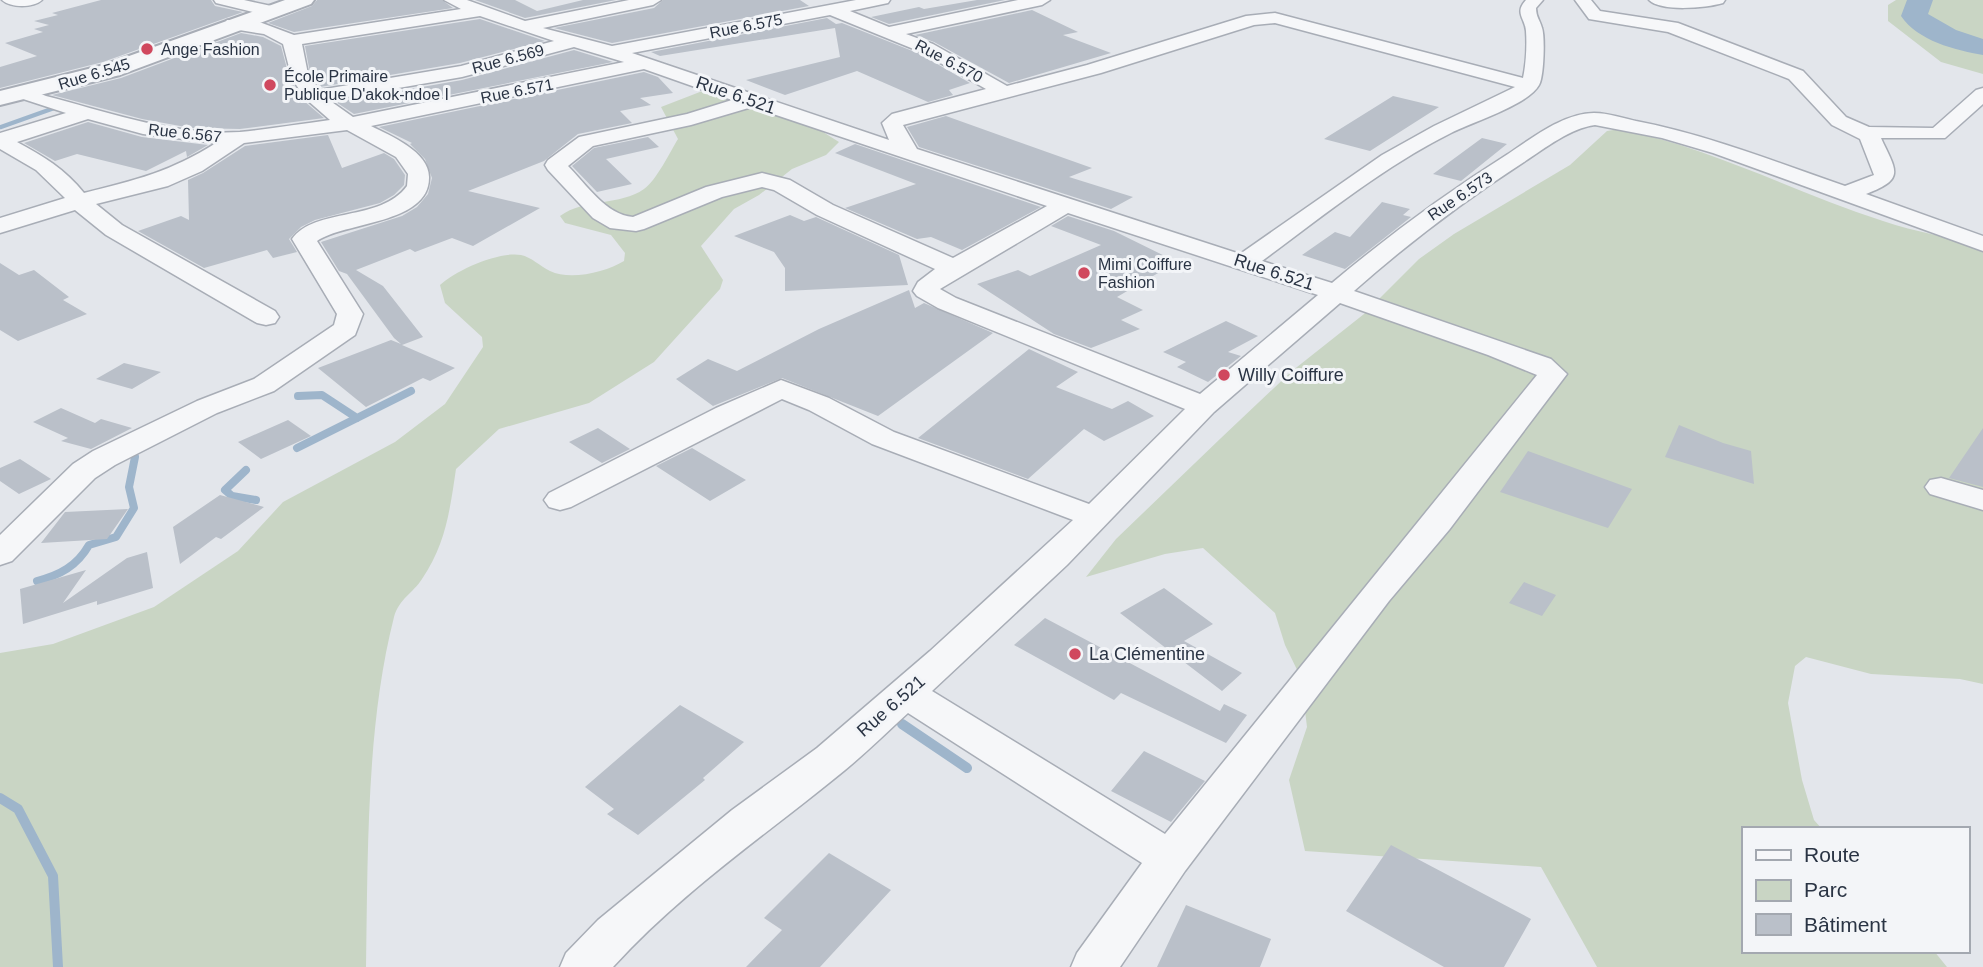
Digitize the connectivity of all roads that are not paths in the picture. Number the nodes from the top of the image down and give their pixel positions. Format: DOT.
graph roads {
  1 [pos="10,0"];
  2 [pos="34,0"];
  3 [pos="222,0"];
  4 [pos="304,0"];
  5 [pos="452,0"];
  6 [pos="653,0"];
  7 [pos="882,0"];
  8 [pos="1042,0"];
  9 [pos="1535,0"];
  10 [pos="1583,0"];
  11 [pos="1657,0"];
  12 [pos="1717,0"];
  13 [pos="832,10"];
  14 [pos="270,11"];
  15 [pos="480,11"];
  16 [pos="233,24"];
  17 [pos="521,27"];
  18 [pos="889,32"];
  19 [pos="290,41"];
  20 [pos="574,41"];
  21 [pos="610,52"];
  22 [pos="643,64"];
  23 [pos="1531,85"];
  24 [pos="24,93"];
  25 [pos="1001,93"];
  26 [pos="317,96"];
  27 [pos="0,98"];
  28 [pos="754,100"];
  29 [pos="1978,103"];
  30 [pos="85,114"];
  31 [pos="349,124"];
  32 [pos="1870,135"];
  33 [pos="238,138"];
  34 [pos="0,140"];
  35 [pos="909,153"];
  36 [pos="1845,194"];
  37 [pos="79,201"];
  38 [pos="1066,205"];
  39 [pos="0,226"];
  40 [pos="1983,244"];
  41 [pos="1244,262"];
  42 [pos="954,268"];
  43 [pos="1336,293"];
  44 [pos="266,317"];
  45 [pos="1204,406"];
  46 [pos="1941,487"];
  47 [pos="560,500"];
  48 [pos="1983,500"];
  49 [pos="1094,517"];
  50 [pos="0,554"];
  51 [pos="906,693"];
  52 [pos="1170,859"];
  53 [pos="583,967"];
  54 [pos="1094,967"];
  1 -- 2 [label="street"];
  3 -- 14 [label="street"];
  4 -- 14 [label="street, Rue 6.545"];
  5 -- 15 [label="street, Rue 6.521"];
  6 -- 17 [label="street"];
  7 -- 13 [label="street, Rue 6.575"];
  8 -- 18 [label="street"];
  9 -- 23 [label="street"];
  10 -- 32 [label="street"];
  11 -- 12 [label="street"];
  13 -- 18 [label="street, Rue 6.570"];
  13 -- 21 [label="street, Rue 6.575"];
  14 -- 16 [label="street, Rue 6.545"];
  15 -- 17 [label="street, Rue 6.521"];
  15 -- 19 [label="street"];
  16 -- 19 [label="street"];
  16 -- 24 [label="street, Rue 6.545"];
  17 -- 20 [label="street, Rue 6.521"];
  18 -- 25 [label="street, Rue 6.570"];
  19 -- 26 [label="street"];
  20 -- 21 [label="street, Rue 6.521"];
  20 -- 26 [label="street, Rue 6.569"];
  21 -- 22 [label="street, Rue 6.521"];
  22 -- 28 [label="street, Rue 6.521"];
  22 -- 31 [label="street, Rue 6.571"];
  23 -- 25 [label="street"];
  23 -- 41 [label="street"];
  24 -- 27 [label="street, Rue 6.545"];
  24 -- 30 [label="street, Rue 6.567"];
  25 -- 35 [label="street, Rue 6.570"];
  26 -- 31 [label="street"];
  28 -- 35 [label="street, Rue 6.521"];
  28 -- 42 [label="street"];
  29 -- 32 [label="street"];
  30 -- 33 [label="street, Rue 6.567"];
  30 -- 34 [label="street"];
  31 -- 33 [label="street, Rue 6.567"];
  31 -- 50 [label="street"];
  32 -- 36 [label="street"];
  33 -- 37 [label="street"];
  34 -- 37 [label="street"];
  35 -- 38 [label="street, Rue 6.521"];
  36 -- 40 [label="street"];
  36 -- 43 [label="street, Rue 6.573"];
  37 -- 39 [label="street"];
  37 -- 44 [label="street"];
  38 -- 41 [label="street, Rue 6.521"];
  38 -- 42 [label="street"];
  41 -- 43 [label="street, Rue 6.521"];
  42 -- 45 [label="street"];
  43 -- 45 [label="street, Rue 6.521"];
  43 -- 52 [label="street"];
  45 -- 49 [label="street, Rue 6.521"];
  46 -- 48 [label="street"];
  47 -- 49 [label="street"];
  49 -- 51 [label="street, Rue 6.521"];
  51 -- 52 [label="street"];
  51 -- 53 [label="street, Rue 6.521"];
  52 -- 54 [label="street"];
}
